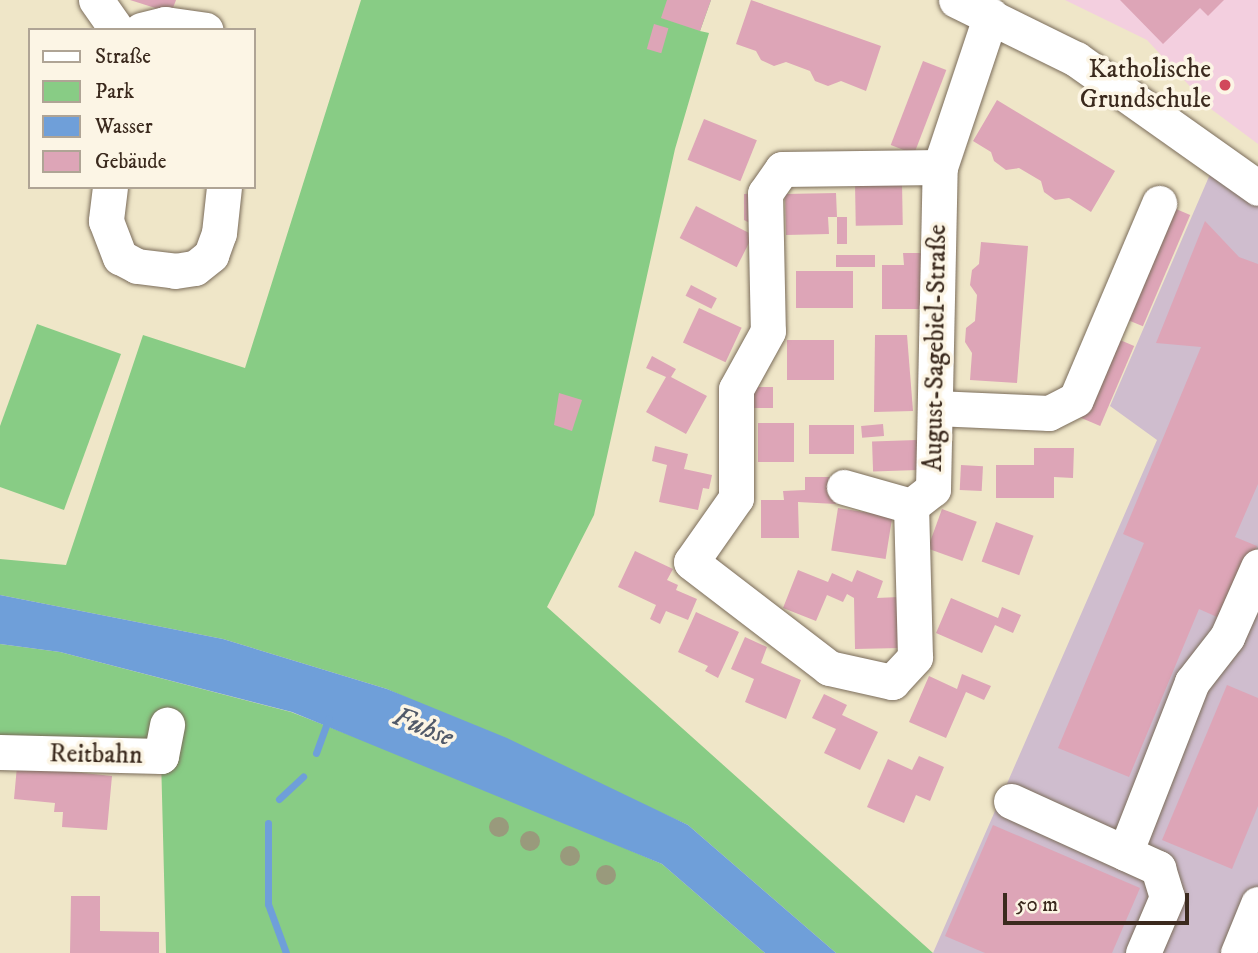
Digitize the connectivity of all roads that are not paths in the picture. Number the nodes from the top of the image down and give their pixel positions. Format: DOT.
graph roads {
  1 [pos="96,0"];
  2 [pos="956,0"];
  3 [pos="990,15"];
  4 [pos="116,28"];
  5 [pos="149,28"];
  6 [pos="192,28"];
  7 [pos="940,167"];
  8 [pos="1258,188"];
  9 [pos="110,189"];
  10 [pos="223,189"];
  11 [pos="1160,203"];
  12 [pos="935,408"];
  13 [pos="844,487"];
  14 [pos="911,506"];
  15 [pos="1258,567"];
  16 [pos="167,725"];
  17 [pos="0,752"];
  18 [pos="1011,801"];
  19 [pos="1125,853"];
  20 [pos="1258,904"];
  21 [pos="1143,953"];
  22 [pos="1238,953"];
  1 -- 4 [label="street"];
  2 -- 3 [label="street"];
  3 -- 7 [label="street, August-Sagebiel-Straße"];
  3 -- 8 [label="street"];
  5 -- 6 [label="street"];
  7 -- 12 [label="street, August-Sagebiel-Straße"];
  7 -- 14 [label="street, August-Sagebiel-Straße"];
  9 -- 10 [label="street"];
  11 -- 12 [label="street"];
  12 -- 14 [label="street, August-Sagebiel-Straße"];
  13 -- 14 [label="street"];
  15 -- 19 [label="street"];
  16 -- 17 [label="street, Reitbahn"];
  18 -- 19 [label="street"];
  19 -- 21 [label="street"];
  20 -- 22 [label="street"];
}
